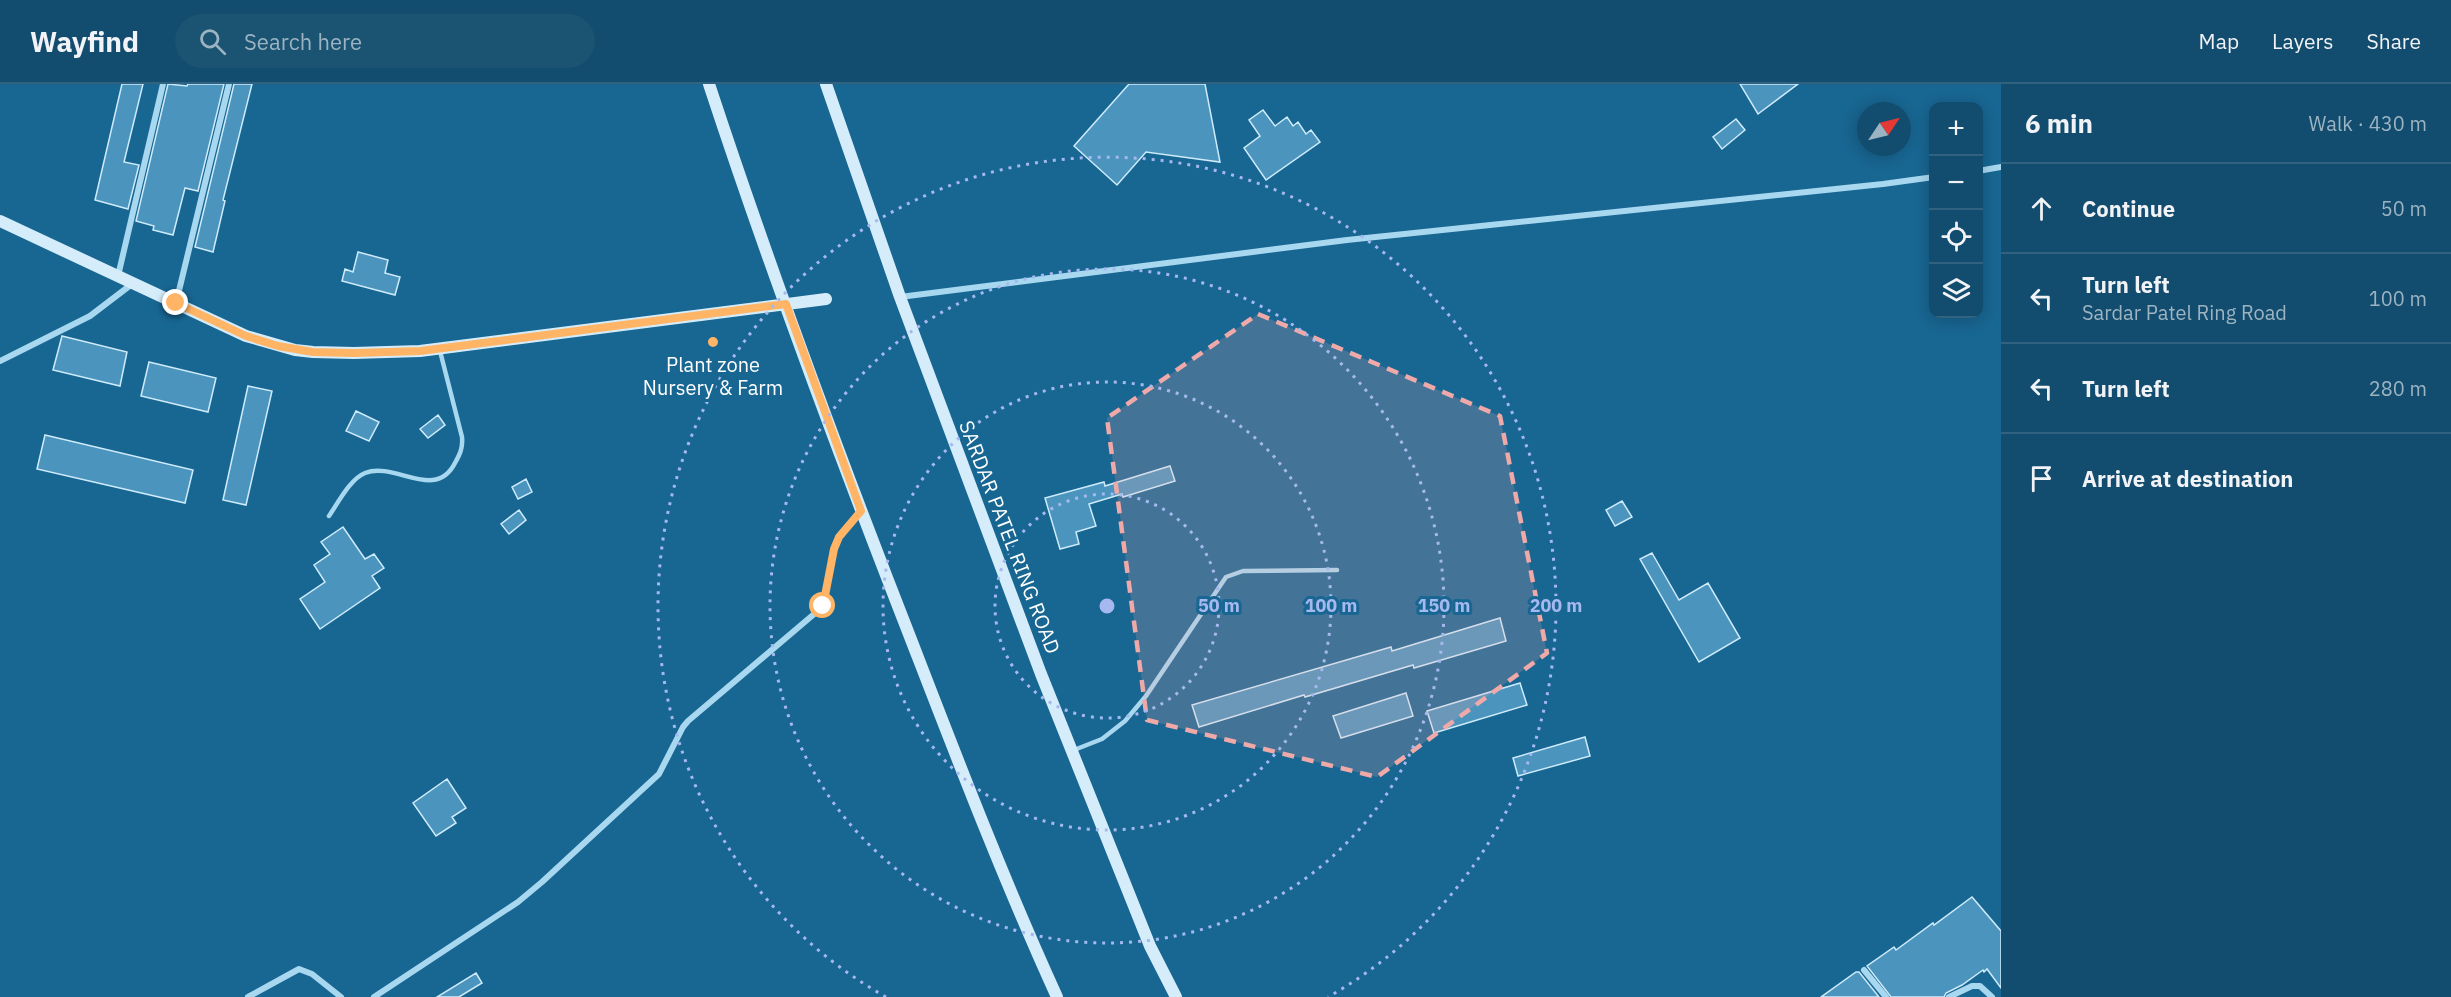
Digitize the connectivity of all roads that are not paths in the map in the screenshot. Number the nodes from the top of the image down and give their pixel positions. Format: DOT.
graph roads {
  1 [pos="163,84"];
  2 [pos="229,84"];
  3 [pos="709,84"];
  4 [pos="826,84"];
  5 [pos="2001,167"];
  6 [pos="1983,170"];
  7 [pos="1929,178"];
  8 [pos="0,221"];
  9 [pos="118,277"];
  10 [pos="132,284"];
  11 [pos="900,297"];
  12 [pos="826,299"];
  13 [pos="176,303"];
  14 [pos="786,304"];
  15 [pos="439,348"];
  16 [pos="0,361"];
  17 [pos="861,511"];
  18 [pos="328,516"];
  19 [pos="1337,570"];
  20 [pos="1072,751"];
  21 [pos="1864,970"];
  22 [pos="248,997"];
  23 [pos="341,997"];
  24 [pos="374,997"];
  25 [pos="1057,997"];
  26 [pos="1176,997"];
  27 [pos="1886,997"];
  28 [pos="1949,997"];
  29 [pos="1992,997"];
  1 -- 9 [label="street"];
  2 -- 13 [label="street"];
  3 -- 14 [label="street"];
  4 -- 11 [label="street, SARDAR PATEL RING ROAD"];
  5 -- 6 [label="street"];
  7 -- 11 [label="street"];
  8 -- 9 [label="street"];
  9 -- 10 [label="street"];
  10 -- 13 [label="street"];
  10 -- 16 [label="street"];
  11 -- 20 [label="street, SARDAR PATEL RING ROAD"];
  12 -- 14 [label="street"];
  13 -- 15 [label="street"];
  14 -- 15 [label="street"];
  14 -- 17 [label="street"];
  15 -- 18 [label="lane"];
  17 -- 24 [label="street"];
  17 -- 25 [label="street"];
  19 -- 20 [label="lane"];
  20 -- 26 [label="street, SARDAR PATEL RING ROAD"];
  21 -- 27 [label="street"];
  22 -- 23 [label="street"];
  28 -- 29 [label="street"];
}
